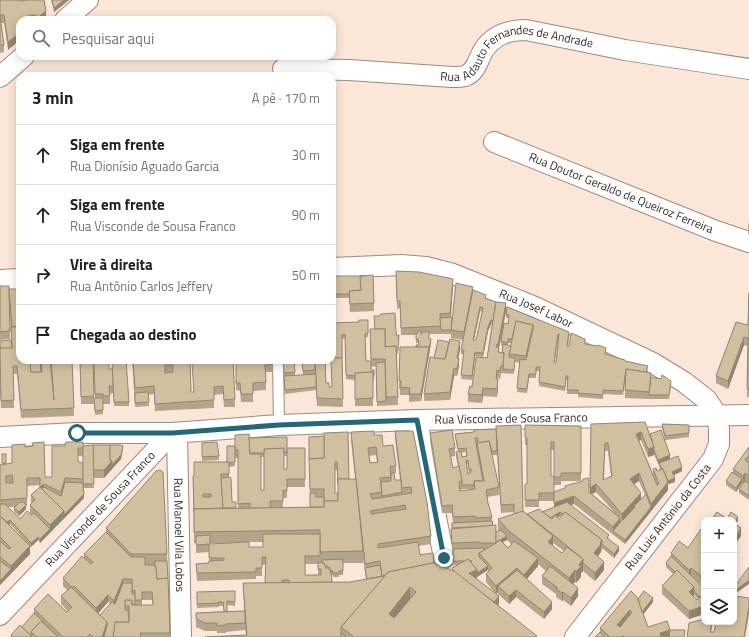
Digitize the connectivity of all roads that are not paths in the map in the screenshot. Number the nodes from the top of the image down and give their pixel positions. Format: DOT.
graph roads {
  1 [pos="88,0"];
  2 [pos="70,16"];
  3 [pos="20,60"];
  4 [pos="283,69"];
  5 [pos="749,69"];
  6 [pos="0,78"];
  7 [pos="494,142"];
  8 [pos="749,242"];
  9 [pos="336,268"];
  10 [pos="16,279"];
  11 [pos="0,280"];
  12 [pos="278,364"];
  13 [pos="717,415"];
  14 [pos="749,415"];
  15 [pos="417,420"];
  16 [pos="279,425"];
  17 [pos="174,433"];
  18 [pos="0,437"];
  19 [pos="444,558"];
  20 [pos="0,615"];
  21 [pos="181,637"];
  22 [pos="575,637"];
  1 -- 2 [label="street"];
  3 -- 6 [label="street"];
  4 -- 5 [label="street, Rua Adauto Fernandes de Andrade"];
  7 -- 8 [label="street, Rua Doutor Geraldo de Queiroz Ferreira"];
  9 -- 13 [label="street, Rua Josef Labor"];
  10 -- 11 [label="street"];
  12 -- 16 [label="lane"];
  13 -- 14 [label="street"];
  13 -- 15 [label="street, Rua Visconde de Sousa Franco"];
  13 -- 22 [label="street, Rua Luis Antônio da Costa"];
  15 -- 16 [label="street, Rua Visconde de Sousa Franco"];
  15 -- 19 [label="street"];
  16 -- 17 [label="street, Rua Visconde de Sousa Franco"];
  17 -- 18 [label="street"];
  17 -- 20 [label="street, Rua Visconde de Sousa Franco"];
  17 -- 21 [label="street, Rua Manoel Vila Lobos"];
}
